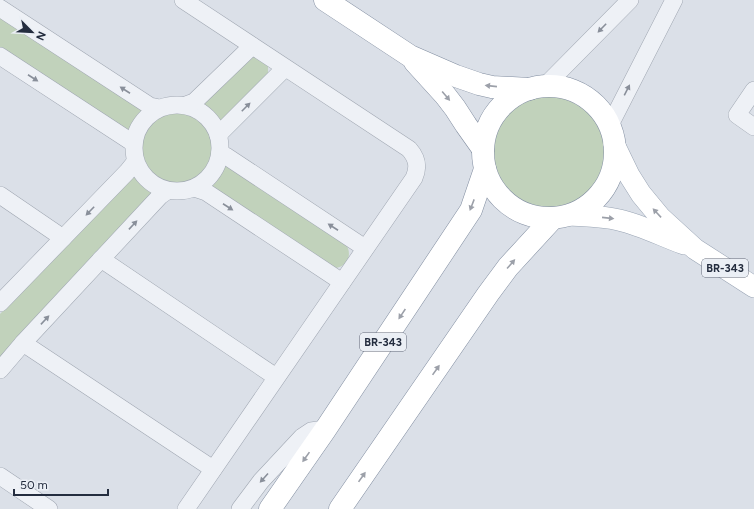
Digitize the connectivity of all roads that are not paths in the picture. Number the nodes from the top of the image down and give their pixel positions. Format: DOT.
graph roads {
  1 [pos="183,0"];
  2 [pos="326,0"];
  3 [pos="630,0"];
  4 [pos="674,0"];
  5 [pos="0,8"];
  6 [pos="252,46"];
  7 [pos="0,56"];
  8 [pos="410,56"];
  9 [pos="285,68"];
  10 [pos="538,87"];
  11 [pos="754,90"];
  12 [pos="186,106"];
  13 [pos="159,108"];
  14 [pos="754,127"];
  15 [pos="218,135"];
  16 [pos="612,135"];
  17 [pos="134,144"];
  18 [pos="220,153"];
  19 [pos="484,159"];
  20 [pos="135,162"];
  21 [pos="194,188"];
  22 [pos="167,191"];
  23 [pos="0,195"];
  24 [pos="561,217"];
  25 [pos="63,238"];
  26 [pos="366,248"];
  27 [pos="696,249"];
  28 [pos="101,259"];
  29 [pos="342,282"];
  30 [pos="754,287"];
  31 [pos="0,303"];
  32 [pos="23,343"];
  33 [pos="0,370"];
  34 [pos="276,377"];
  35 [pos="325,430"];
  36 [pos="213,469"];
  37 [pos="0,476"];
  38 [pos="49,509"];
  39 [pos="186,509"];
  40 [pos="240,509"];
  41 [pos="270,509"];
  42 [pos="340,509"];
  1 -- 6 [label="street"];
  2 -- 8 [label="highway"];
  3 -- 10 [label="street, one-way"];
  16 -- 4 [label="street, one-way"];
  13 -- 5 [label="street, one-way"];
  6 -- 9 [label="street"];
  6 -- 12 [label="street"];
  7 -- 17 [label="street, one-way"];
  10 -- 8 [label="highway, one-way"];
  8 -- 19 [label="highway, one-way"];
  15 -- 9 [label="street, one-way"];
  9 -- 26 [label="street"];
  10 -- 16 [label="highway"];
  10 -- 19 [label="highway"];
  11 -- 14 [label="street"];
  12 -- 13 [label="street"];
  12 -- 15 [label="street"];
  13 -- 17 [label="street"];
  15 -- 18 [label="street"];
  16 -- 24 [label="highway"];
  27 -- 16 [label="main road, BR-343, one-way"];
  17 -- 20 [label="street"];
  18 -- 21 [label="street"];
  26 -- 18 [label="street, one-way"];
  19 -- 24 [label="highway"];
  19 -- 35 [label="highway, BR-343, one-way"];
  20 -- 22 [label="street"];
  20 -- 25 [label="street, one-way"];
  21 -- 22 [label="street"];
  21 -- 29 [label="street, one-way"];
  28 -- 22 [label="street, one-way"];
  23 -- 25 [label="street"];
  24 -- 27 [label="main road, BR-343, one-way"];
  42 -- 24 [label="highway, one-way"];
  25 -- 31 [label="street"];
  26 -- 29 [label="street"];
  27 -- 30 [label="main road, BR-343"];
  32 -- 28 [label="street, one-way"];
  28 -- 34 [label="street"];
  29 -- 34 [label="street"];
  32 -- 33 [label="street"];
  32 -- 36 [label="street"];
  34 -- 36 [label="street"];
  35 -- 40 [label="street, one-way"];
  35 -- 41 [label="highway, BR-343, one-way"];
  36 -- 39 [label="street"];
  37 -- 38 [label="street"];
}
